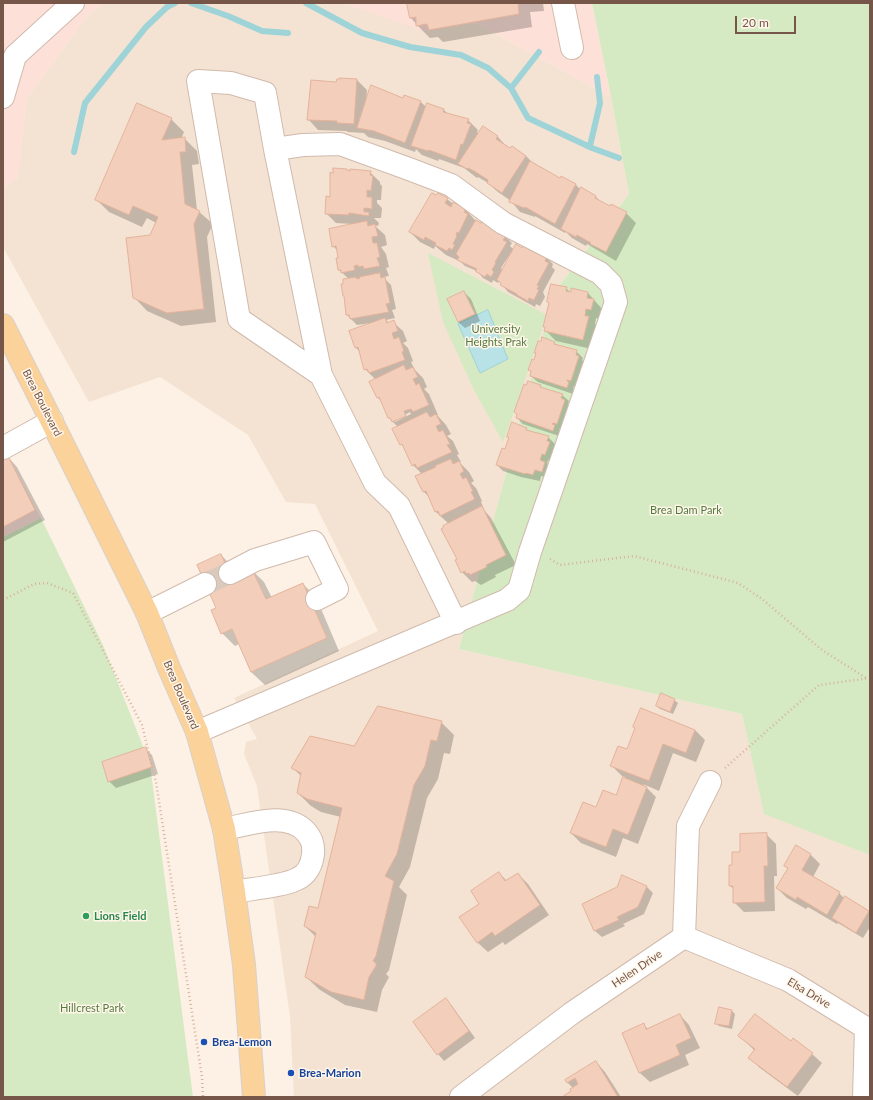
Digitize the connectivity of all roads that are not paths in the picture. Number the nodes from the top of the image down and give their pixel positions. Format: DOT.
graph roads {
  1 [pos="73,3"];
  2 [pos="563,3"];
  3 [pos="572,48"];
  4 [pos="3,97"];
  5 [pos="275,149"];
  6 [pos="3,325"];
  7 [pos="321,375"];
  8 [pos="52,421"];
  9 [pos="3,448"];
  10 [pos="230,573"];
  11 [pos="205,584"];
  12 [pos="317,599"];
  13 [pos="147,613"];
  14 [pos="456,623"];
  15 [pos="197,732"];
  16 [pos="710,782"];
  17 [pos="224,830"];
  18 [pos="234,892"];
  19 [pos="684,937"];
  20 [pos="254,1097"];
  21 [pos="461,1097"];
  22 [pos="864,1097"];
  1 -- 4 [label="street"];
  2 -- 3 [label="street"];
  5 -- 7 [label="street"];
  5 -- 7 [label="street"];
  5 -- 14 [label="street"];
  6 -- 8 [label="main road, Brea Boulevard"];
  7 -- 14 [label="street"];
  8 -- 9 [label="street"];
  8 -- 13 [label="main road, Brea Boulevard"];
  10 -- 12 [label="street"];
  11 -- 13 [label="street"];
  13 -- 15 [label="main road, Brea Boulevard"];
  14 -- 15 [label="street"];
  15 -- 17 [label="main road, Brea Boulevard"];
  16 -- 19 [label="street"];
  17 -- 18 [label="main road, Brea Boulevard"];
  17 -- 18 [label="street"];
  18 -- 20 [label="main road, Brea Boulevard"];
  19 -- 21 [label="street, Helen Drive"];
  19 -- 22 [label="street, Elsa Drive"];
}
